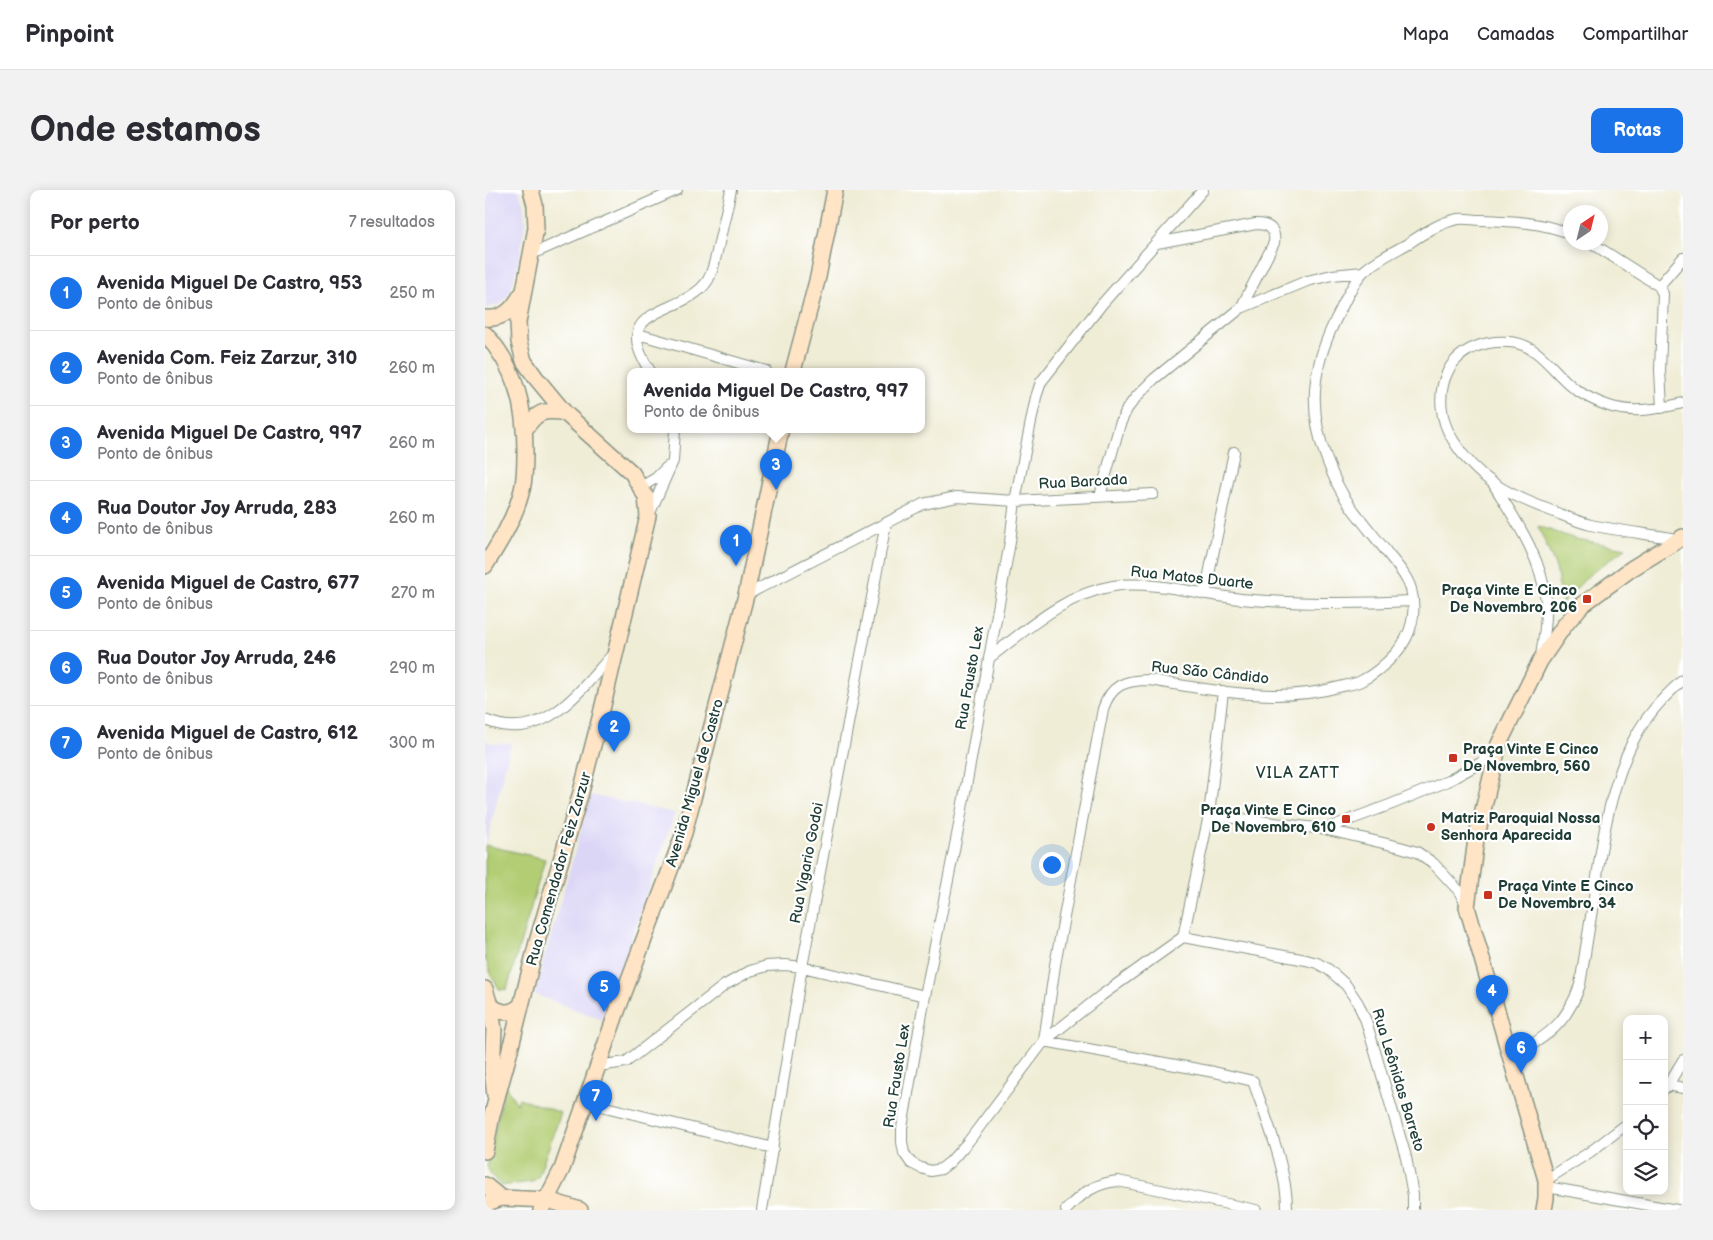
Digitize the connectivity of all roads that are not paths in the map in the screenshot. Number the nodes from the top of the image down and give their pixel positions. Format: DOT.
graph roads {
  1 [pos="531,190"];
  2 [pos="677,190"];
  3 [pos="731,190"];
  4 [pos="835,190"];
  5 [pos="1203,190"];
  6 [pos="1563,231"];
  7 [pos="1157,243"];
  8 [pos="1603,250"];
  9 [pos="532,254"];
  10 [pos="1683,258"];
  11 [pos="1363,272"];
  12 [pos="1659,286"];
  13 [pos="524,289"];
  14 [pos="1241,308"];
  15 [pos="485,318"];
  16 [pos="485,334"];
  17 [pos="638,334"];
  18 [pos="648,368"];
  19 [pos="755,368"];
  20 [pos="794,368"];
  21 [pos="1683,403"];
  22 [pos="1662,408"];
  23 [pos="565,413"];
  24 [pos="524,431"];
  25 [pos="675,433"];
  26 [pos="780,433"];
  27 [pos="1235,452"];
  28 [pos="673,461"];
  29 [pos="1493,484"];
  30 [pos="641,486"];
  31 [pos="1153,494"];
  32 [pos="1100,496"];
  33 [pos="1015,501"];
  34 [pos="648,516"];
  35 [pos="886,522"];
  36 [pos="1680,538"];
  37 [pos="485,566"];
  38 [pos="1205,594"];
  39 [pos="745,595"];
  40 [pos="1412,600"];
  41 [pos="616,651"];
  42 [pos="989,658"];
  43 [pos="1540,661"];
  44 [pos="1683,680"];
  45 [pos="1223,691"];
  46 [pos="485,720"];
  47 [pos="1499,744"];
  48 [pos="1209,815"];
  49 [pos="1324,829"];
  50 [pos="1467,907"];
  51 [pos="1183,937"];
  52 [pos="802,967"];
  53 [pos="487,996"];
  54 [pos="925,996"];
  55 [pos="521,1005"];
  56 [pos="1044,1041"];
  57 [pos="1511,1058"];
  58 [pos="1683,1060"];
  59 [pos="598,1066"];
  60 [pos="488,1071"];
  61 [pos="1668,1084"];
  62 [pos="1668,1087"];
  63 [pos="1683,1088"];
  64 [pos="585,1102"];
  65 [pos="491,1107"];
  66 [pos="1623,1127"];
  67 [pos="773,1148"];
  68 [pos="485,1151"];
  69 [pos="1546,1184"];
  70 [pos="485,1185"];
  71 [pos="501,1198"];
  72 [pos="485,1204"];
  73 [pos="544,1205"];
  74 [pos="580,1210"];
  75 [pos="762,1210"];
  76 [pos="1066,1210"];
  77 [pos="1256,1210"];
  78 [pos="1287,1210"];
  79 [pos="1413,1210"];
  80 [pos="1544,1210"];
  81 [pos="1677,1210"];
  1 -- 9 [label="street, Rua Comendador Feiz Zarzur"];
  2 -- 9 [label="street"];
  3 -- 17 [label="street"];
  4 -- 20 [label="street"];
  5 -- 7 [label="street, Rua Fausto Lex"];
  6 -- 11 [label="street, Rua São Cândido"];
  7 -- 14 [label="street"];
  7 -- 33 [label="street, Rua Fausto Lex"];
  8 -- 12 [label="street"];
  9 -- 13 [label="street, Rua Comendador Feiz Zarzur"];
  10 -- 12 [label="street"];
  11 -- 14 [label="street"];
  11 -- 40 [label="street, Rua São Cândido"];
  12 -- 22 [label="street"];
  13 -- 15 [label="street"];
  13 -- 23 [label="street, Rua Comendador Feiz Zarzur"];
  14 -- 32 [label="street"];
  16 -- 24 [label="street"];
  17 -- 18 [label="street"];
  17 -- 19 [label="street"];
  21 -- 22 [label="street"];
  22 -- 29 [label="street"];
  23 -- 24 [label="street"];
  23 -- 30 [label="street, Rua Comendador Feiz Zarzur"];
  24 -- 37 [label="street"];
  25 -- 28 [label="street"];
  26 -- 39 [label="street, Avenida Miguel de Castro"];
  27 -- 38 [label="street"];
  28 -- 30 [label="street"];
  28 -- 34 [label="street"];
  29 -- 36 [label="street"];
  29 -- 43 [label="street"];
  30 -- 34 [label="street, Rua Comendador Feiz Zarzur"];
  31 -- 32 [label="street, Rua Barcada"];
  32 -- 33 [label="street, Rua Barcada"];
  33 -- 35 [label="street, Rua Barcada"];
  33 -- 42 [label="street, Rua Fausto Lex"];
  34 -- 41 [label="street, Rua Comendador Feiz Zarzur"];
  35 -- 39 [label="street, Rua Barcada"];
  35 -- 52 [label="street, Rua Vigario Godoi"];
  36 -- 43 [label="street"];
  38 -- 40 [label="street, Rua Matos Duarte"];
  38 -- 42 [label="street, Rua Matos Duarte"];
  39 -- 59 [label="street, Avenida Miguel de Castro"];
  40 -- 45 [label="street, Rua São Cândido"];
  41 -- 46 [label="street"];
  41 -- 55 [label="street, Rua Comendador Feiz Zarzur"];
  42 -- 54 [label="street, Rua Fausto Lex"];
  43 -- 47 [label="street"];
  44 -- 57 [label="street"];
  45 -- 48 [label="street"];
  45 -- 56 [label="street, Rua São Cândido"];
  47 -- 49 [label="street"];
  47 -- 50 [label="street"];
  48 -- 49 [label="street"];
  48 -- 51 [label="street"];
  49 -- 50 [label="street"];
  50 -- 57 [label="street"];
  51 -- 56 [label="street, Rua Fausto Lex"];
  51 -- 79 [label="street, Rua Leônidas Barreto"];
  52 -- 54 [label="street"];
  52 -- 59 [label="street"];
  52 -- 67 [label="street, Rua Vigario Godoi"];
  53 -- 55 [label="street"];
  53 -- 60 [label="street"];
  54 -- 56 [label="street, Rua Fausto Lex"];
  55 -- 65 [label="street, Rua Comendador Feiz Zarzur"];
  56 -- 78 [label="street"];
  57 -- 69 [label="street"];
  58 -- 61 [label="street"];
  59 -- 64 [label="street, Avenida Miguel de Castro"];
  60 -- 65 [label="street"];
  62 -- 63 [label="street"];
  64 -- 67 [label="street"];
  64 -- 73 [label="street, Avenida Miguel de Castro"];
  65 -- 68 [label="street, Rua Comendador Feiz Zarzur"];
  66 -- 69 [label="street"];
  67 -- 75 [label="street, Rua Vigario Godoi"];
  69 -- 80 [label="street"];
  69 -- 81 [label="street"];
  70 -- 71 [label="street"];
  71 -- 72 [label="street"];
  71 -- 73 [label="street"];
  73 -- 74 [label="street"];
  76 -- 77 [label="street"];
}
